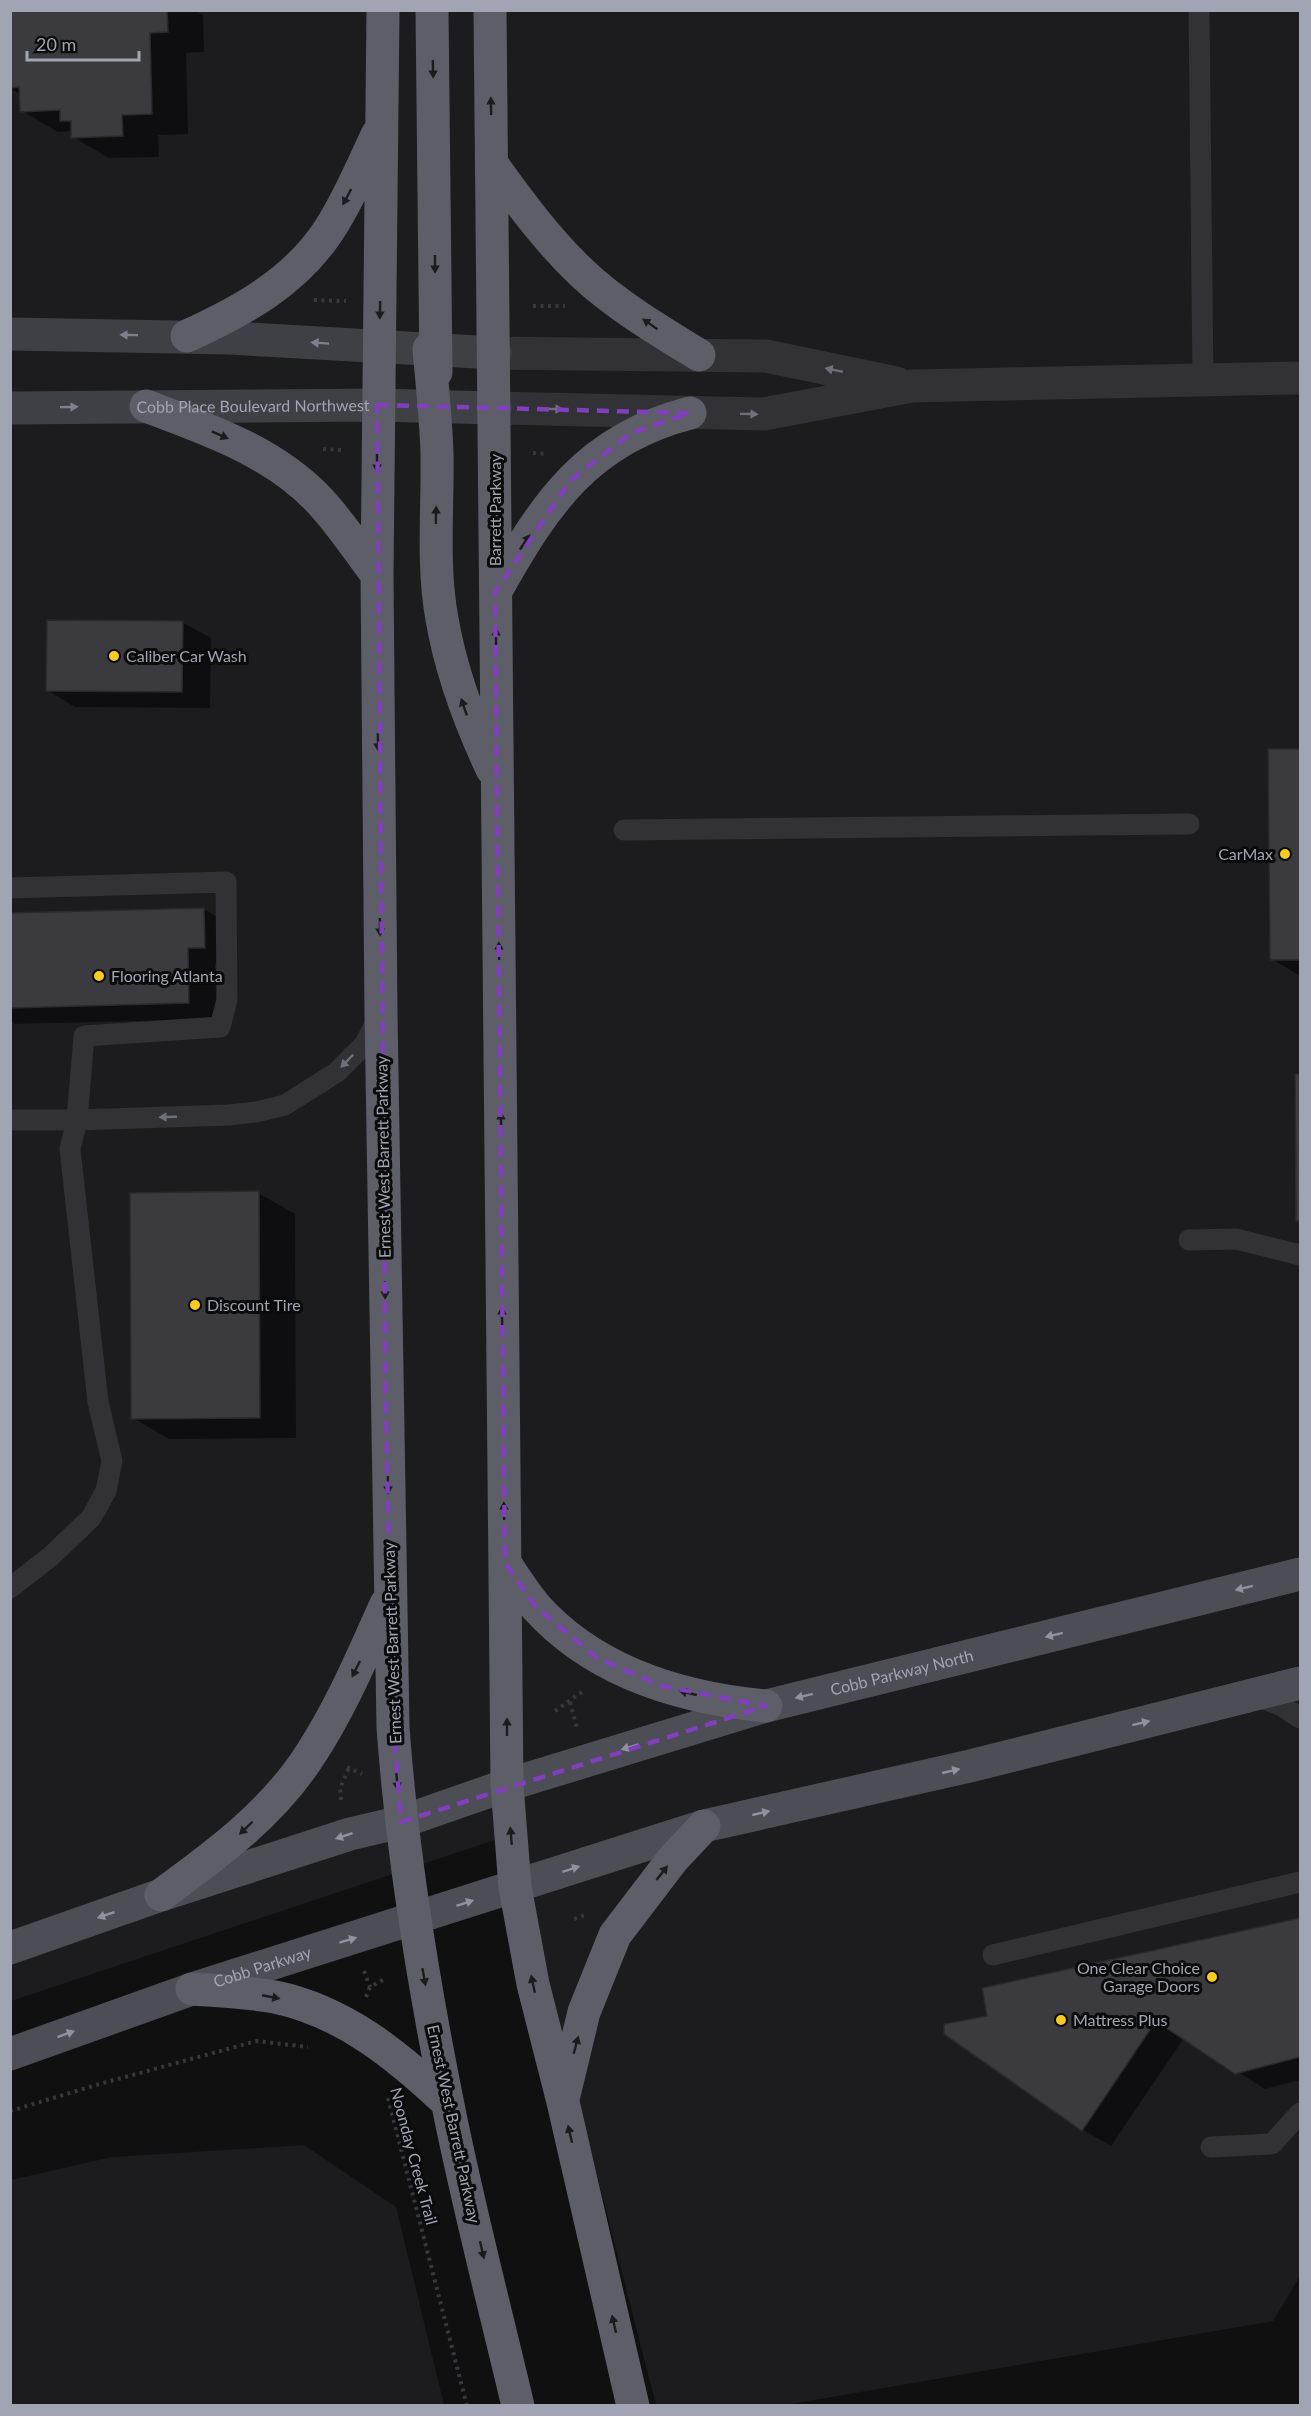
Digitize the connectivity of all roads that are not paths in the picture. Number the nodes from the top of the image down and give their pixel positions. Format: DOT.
graph roads {
  1 [pos="383,10"];
  2 [pos="432,10"];
  3 [pos="490,10"];
  4 [pos="1199,10"];
  5 [pos="381,126"];
  6 [pos="492,164"];
  7 [pos="18,330"];
  8 [pos="187,336"];
  9 [pos="379,347"];
  10 [pos="432,350"];
  11 [pos="495,353"];
  12 [pos="699,355"];
  13 [pos="1300,378"];
  14 [pos="1203,380"];
  15 [pos="912,386"];
  16 [pos="377,405"];
  17 [pos="146,406"];
  18 [pos="436,406"];
  19 [pos="10,408"];
  20 [pos="495,408"];
  21 [pos="690,413"];
  22 [pos="377,575"];
  23 [pos="495,592"];
  24 [pos="497,779"];
  25 [pos="1189,824"];
  26 [pos="624,830"];
  27 [pos="10,888"];
  28 [pos="381,1014"];
  29 [pos="10,1120"];
  30 [pos="77,1120"];
  31 [pos="1189,1240"];
  32 [pos="1300,1255"];
  33 [pos="505,1563"];
  34 [pos="1300,1574"];
  35 [pos="10,1588"];
  36 [pos="389,1597"];
  37 [pos="1300,1683"];
  38 [pos="1254,1695"];
  39 [pos="766,1706"];
  40 [pos="1300,1718"];
  41 [pos="507,1785"];
  42 [pos="400,1822"];
  43 [pos="704,1826"];
  44 [pos="1300,1882"];
  45 [pos="516,1887"];
  46 [pos="161,1895"];
  47 [pos="414,1920"];
  48 [pos="10,1948"];
  49 [pos="993,1955"];
  50 [pos="192,1989"];
  51 [pos="10,2054"];
  52 [pos="447,2102"];
  53 [pos="563,2102"];
  54 [pos="1300,2113"];
  55 [pos="1211,2147"];
  56 [pos="518,2406"];
  57 [pos="633,2406"];
  1 -- 5 [label="highway"];
  2 -- 10 [label="highway, one-way"];
  6 -- 3 [label="highway, Barrett Parkway, one-way"];
  4 -- 14 [label="lane"];
  5 -- 8 [label="highway, one-way"];
  5 -- 9 [label="highway, one-way"];
  6 -- 11 [label="highway, Barrett Parkway"];
  12 -- 6 [label="highway, one-way"];
  8 -- 7 [label="street, one-way"];
  9 -- 8 [label="street, one-way"];
  9 -- 10 [label="street"];
  9 -- 16 [label="highway"];
  10 -- 11 [label="street"];
  10 -- 18 [label="highway"];
  11 -- 12 [label="street"];
  11 -- 20 [label="highway, Barrett Parkway"];
  15 -- 12 [label="street, one-way"];
  13 -- 14 [label="street"];
  14 -- 15 [label="street"];
  21 -- 15 [label="street, one-way"];
  16 -- 17 [label="street, Cobb Place Boulevard Northwest"];
  16 -- 18 [label="street, Cobb Place Boulevard Northwest"];
  16 -- 22 [label="highway, one-way"];
  19 -- 17 [label="street, Cobb Place Boulevard Northwest, one-way"];
  17 -- 22 [label="highway, one-way"];
  18 -- 20 [label="street, Cobb Place Boulevard Northwest"];
  24 -- 18 [label="highway, one-way"];
  20 -- 21 [label="street, one-way"];
  20 -- 23 [label="highway, Barrett Parkway"];
  23 -- 21 [label="highway, one-way"];
  22 -- 28 [label="highway, Ernest West Barrett Parkway, one-way"];
  24 -- 23 [label="highway, Barrett Parkway, one-way"];
  33 -- 24 [label="highway, Barrett Parkway, one-way"];
  25 -- 26 [label="lane"];
  27 -- 30 [label="lane"];
  28 -- 30 [label="lane, one-way"];
  28 -- 36 [label="highway, Ernest West Barrett Parkway, one-way"];
  29 -- 30 [label="lane"];
  30 -- 35 [label="lane"];
  31 -- 32 [label="lane"];
  39 -- 33 [label="highway, one-way"];
  41 -- 33 [label="highway, one-way"];
  34 -- 39 [label="main road, Cobb Parkway North, one-way"];
  36 -- 42 [label="highway, Ernest West Barrett Parkway, one-way"];
  36 -- 46 [label="highway, one-way"];
  37 -- 38 [label="main road"];
  38 -- 40 [label="lane"];
  43 -- 38 [label="main road, one-way"];
  39 -- 41 [label="main road, Cobb Parkway North, one-way"];
  41 -- 42 [label="main road"];
  45 -- 41 [label="highway, one-way"];
  42 -- 46 [label="main road, one-way"];
  42 -- 47 [label="highway, Ernest West Barrett Parkway"];
  45 -- 43 [label="main road, one-way"];
  53 -- 43 [label="highway, one-way"];
  44 -- 49 [label="lane"];
  47 -- 45 [label="main road, Cobb Parkway, one-way"];
  53 -- 45 [label="highway, one-way"];
  46 -- 48 [label="main road, one-way"];
  50 -- 47 [label="main road, Cobb Parkway, one-way"];
  47 -- 52 [label="highway, Ernest West Barrett Parkway, one-way"];
  51 -- 50 [label="main road, Cobb Parkway, one-way"];
  50 -- 52 [label="highway, one-way"];
  52 -- 56 [label="highway, Ernest West Barrett Parkway, one-way"];
  57 -- 53 [label="highway, one-way"];
  54 -- 55 [label="lane"];
}
